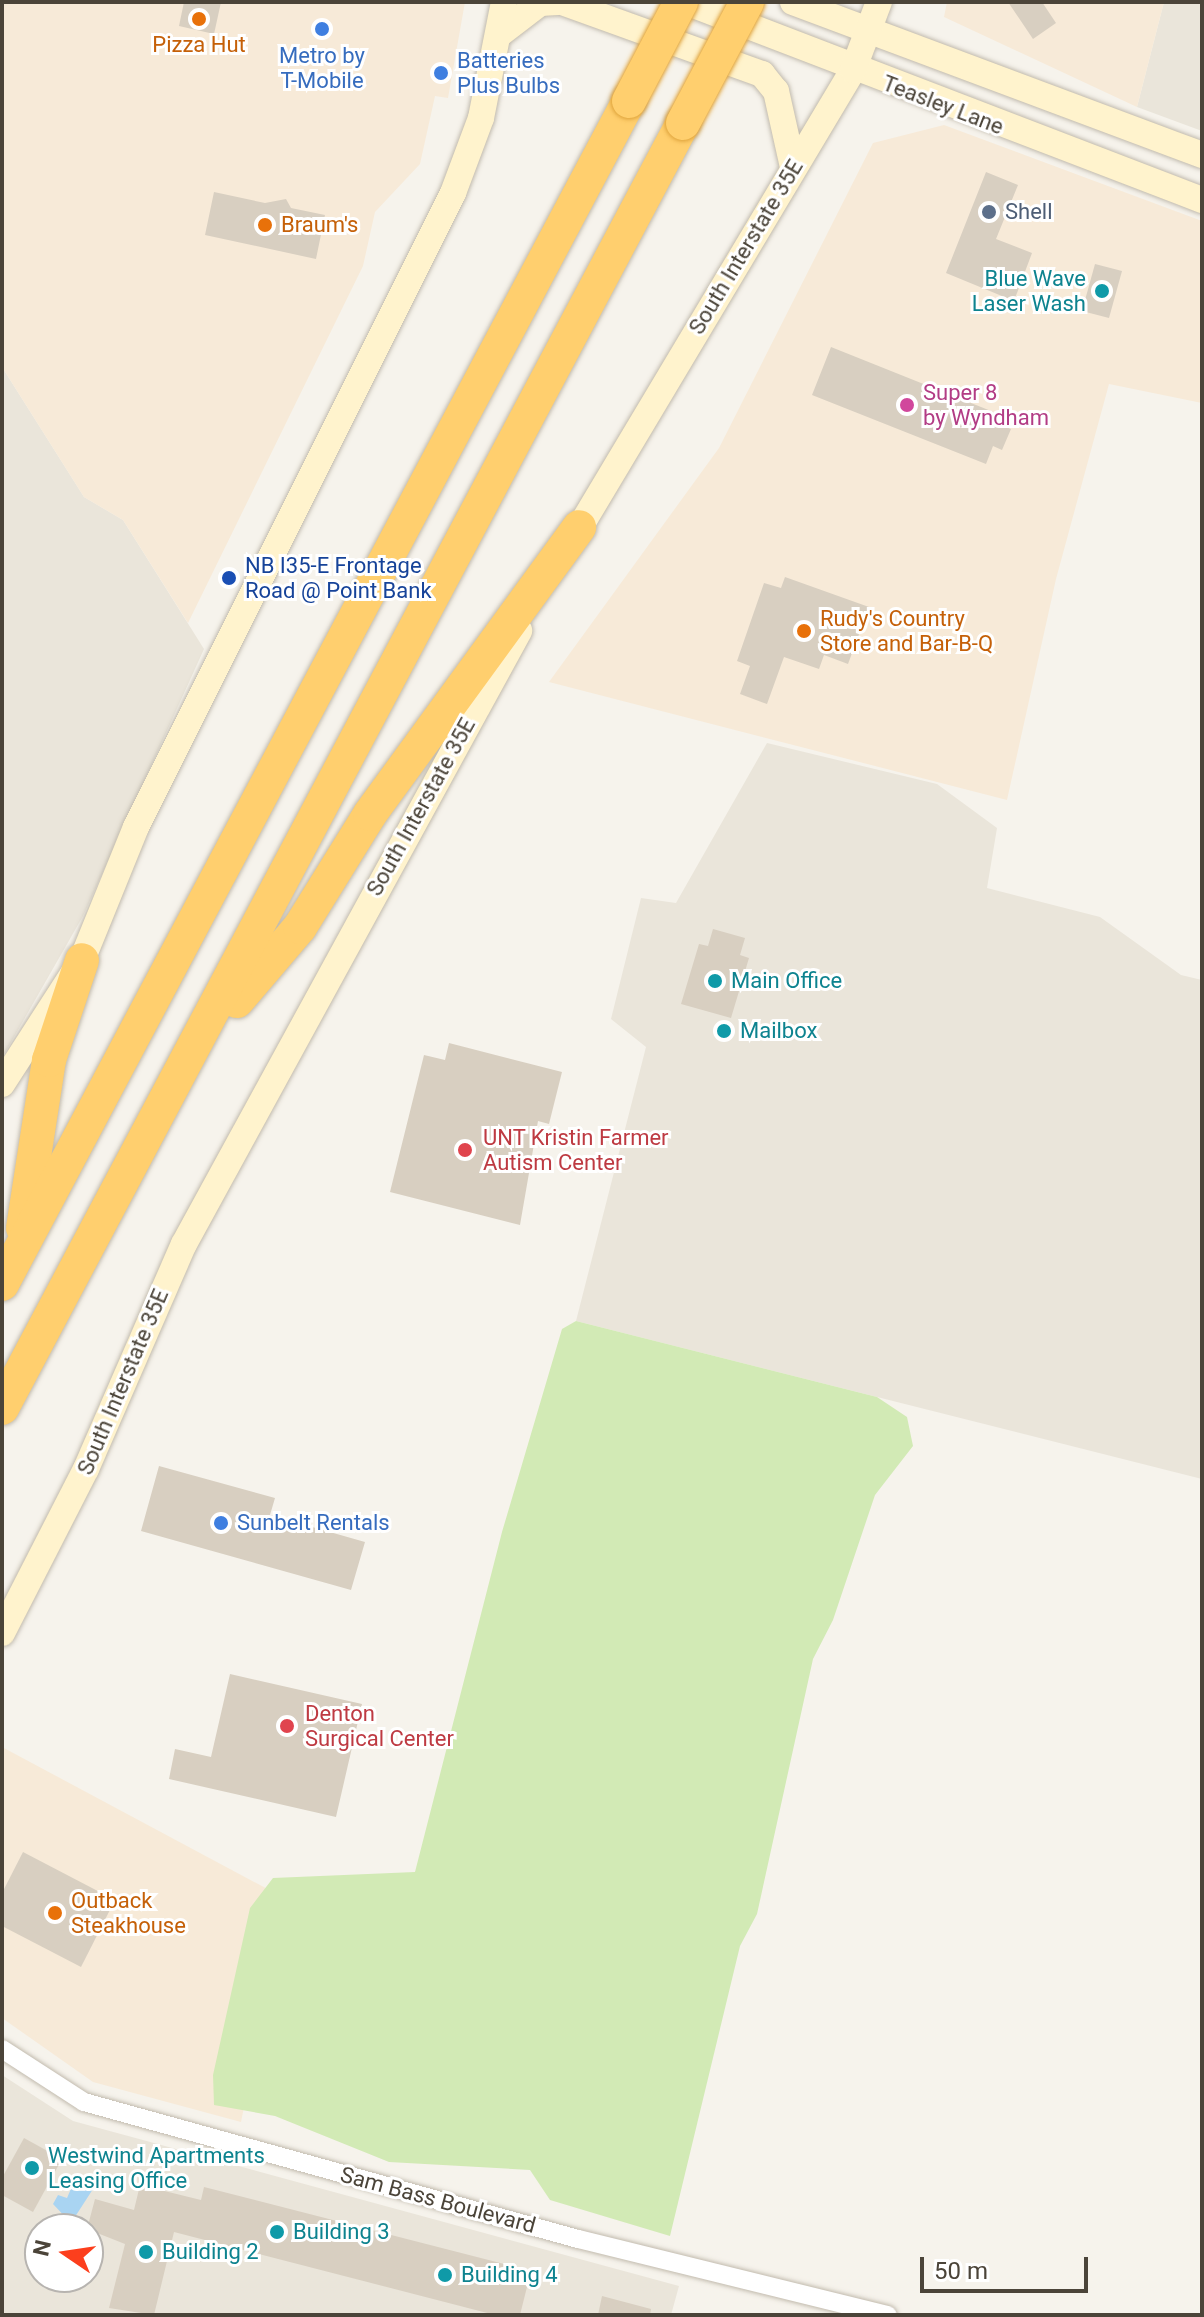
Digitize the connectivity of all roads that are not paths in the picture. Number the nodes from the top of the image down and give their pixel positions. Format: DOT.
graph roads {
  1 [pos="504,2"];
  2 [pos="684,2"];
  3 [pos="747,2"];
  4 [pos="793,2"];
  5 [pos="879,2"];
  6 [pos="868,32"];
  7 [pos="501,33"];
  8 [pos="853,70"];
  9 [pos="1202,155"];
  10 [pos="793,167"];
  11 [pos="1202,200"];
  12 [pos="579,527"];
  13 [pos="82,960"];
  14 [pos="197,1047"];
  15 [pos="2,1084"];
  16 [pos="20,1251"];
  17 [pos="2,1284"];
  18 [pos="2,1408"];
  19 [pos="2,1633"];
  20 [pos="2,2049"];
  21 [pos="888,2315"];
  1 -- 7 [label="main road"];
  2 -- 8 [label="main road, Teasley Lane"];
  2 -- 16 [label="highway, bridge"];
  3 -- 14 [label="highway, bridge"];
  4 -- 6 [label="main road, Teasley Lane"];
  5 -- 6 [label="main road, South Interstate 35E"];
  6 -- 8 [label="main road, South Interstate 35E"];
  6 -- 9 [label="main road, Teasley Lane"];
  7 -- 10 [label="main road"];
  7 -- 13 [label="main road"];
  8 -- 10 [label="main road, South Interstate 35E"];
  8 -- 11 [label="main road, Teasley Lane"];
  10 -- 12 [label="main road, South Interstate 35E"];
  12 -- 14 [label="highway"];
  12 -- 19 [label="main road, South Interstate 35E"];
  13 -- 15 [label="main road"];
  13 -- 16 [label="highway"];
  14 -- 18 [label="highway"];
  16 -- 17 [label="highway"];
  20 -- 21 [label="street, Sam Bass Boulevard"];
}
